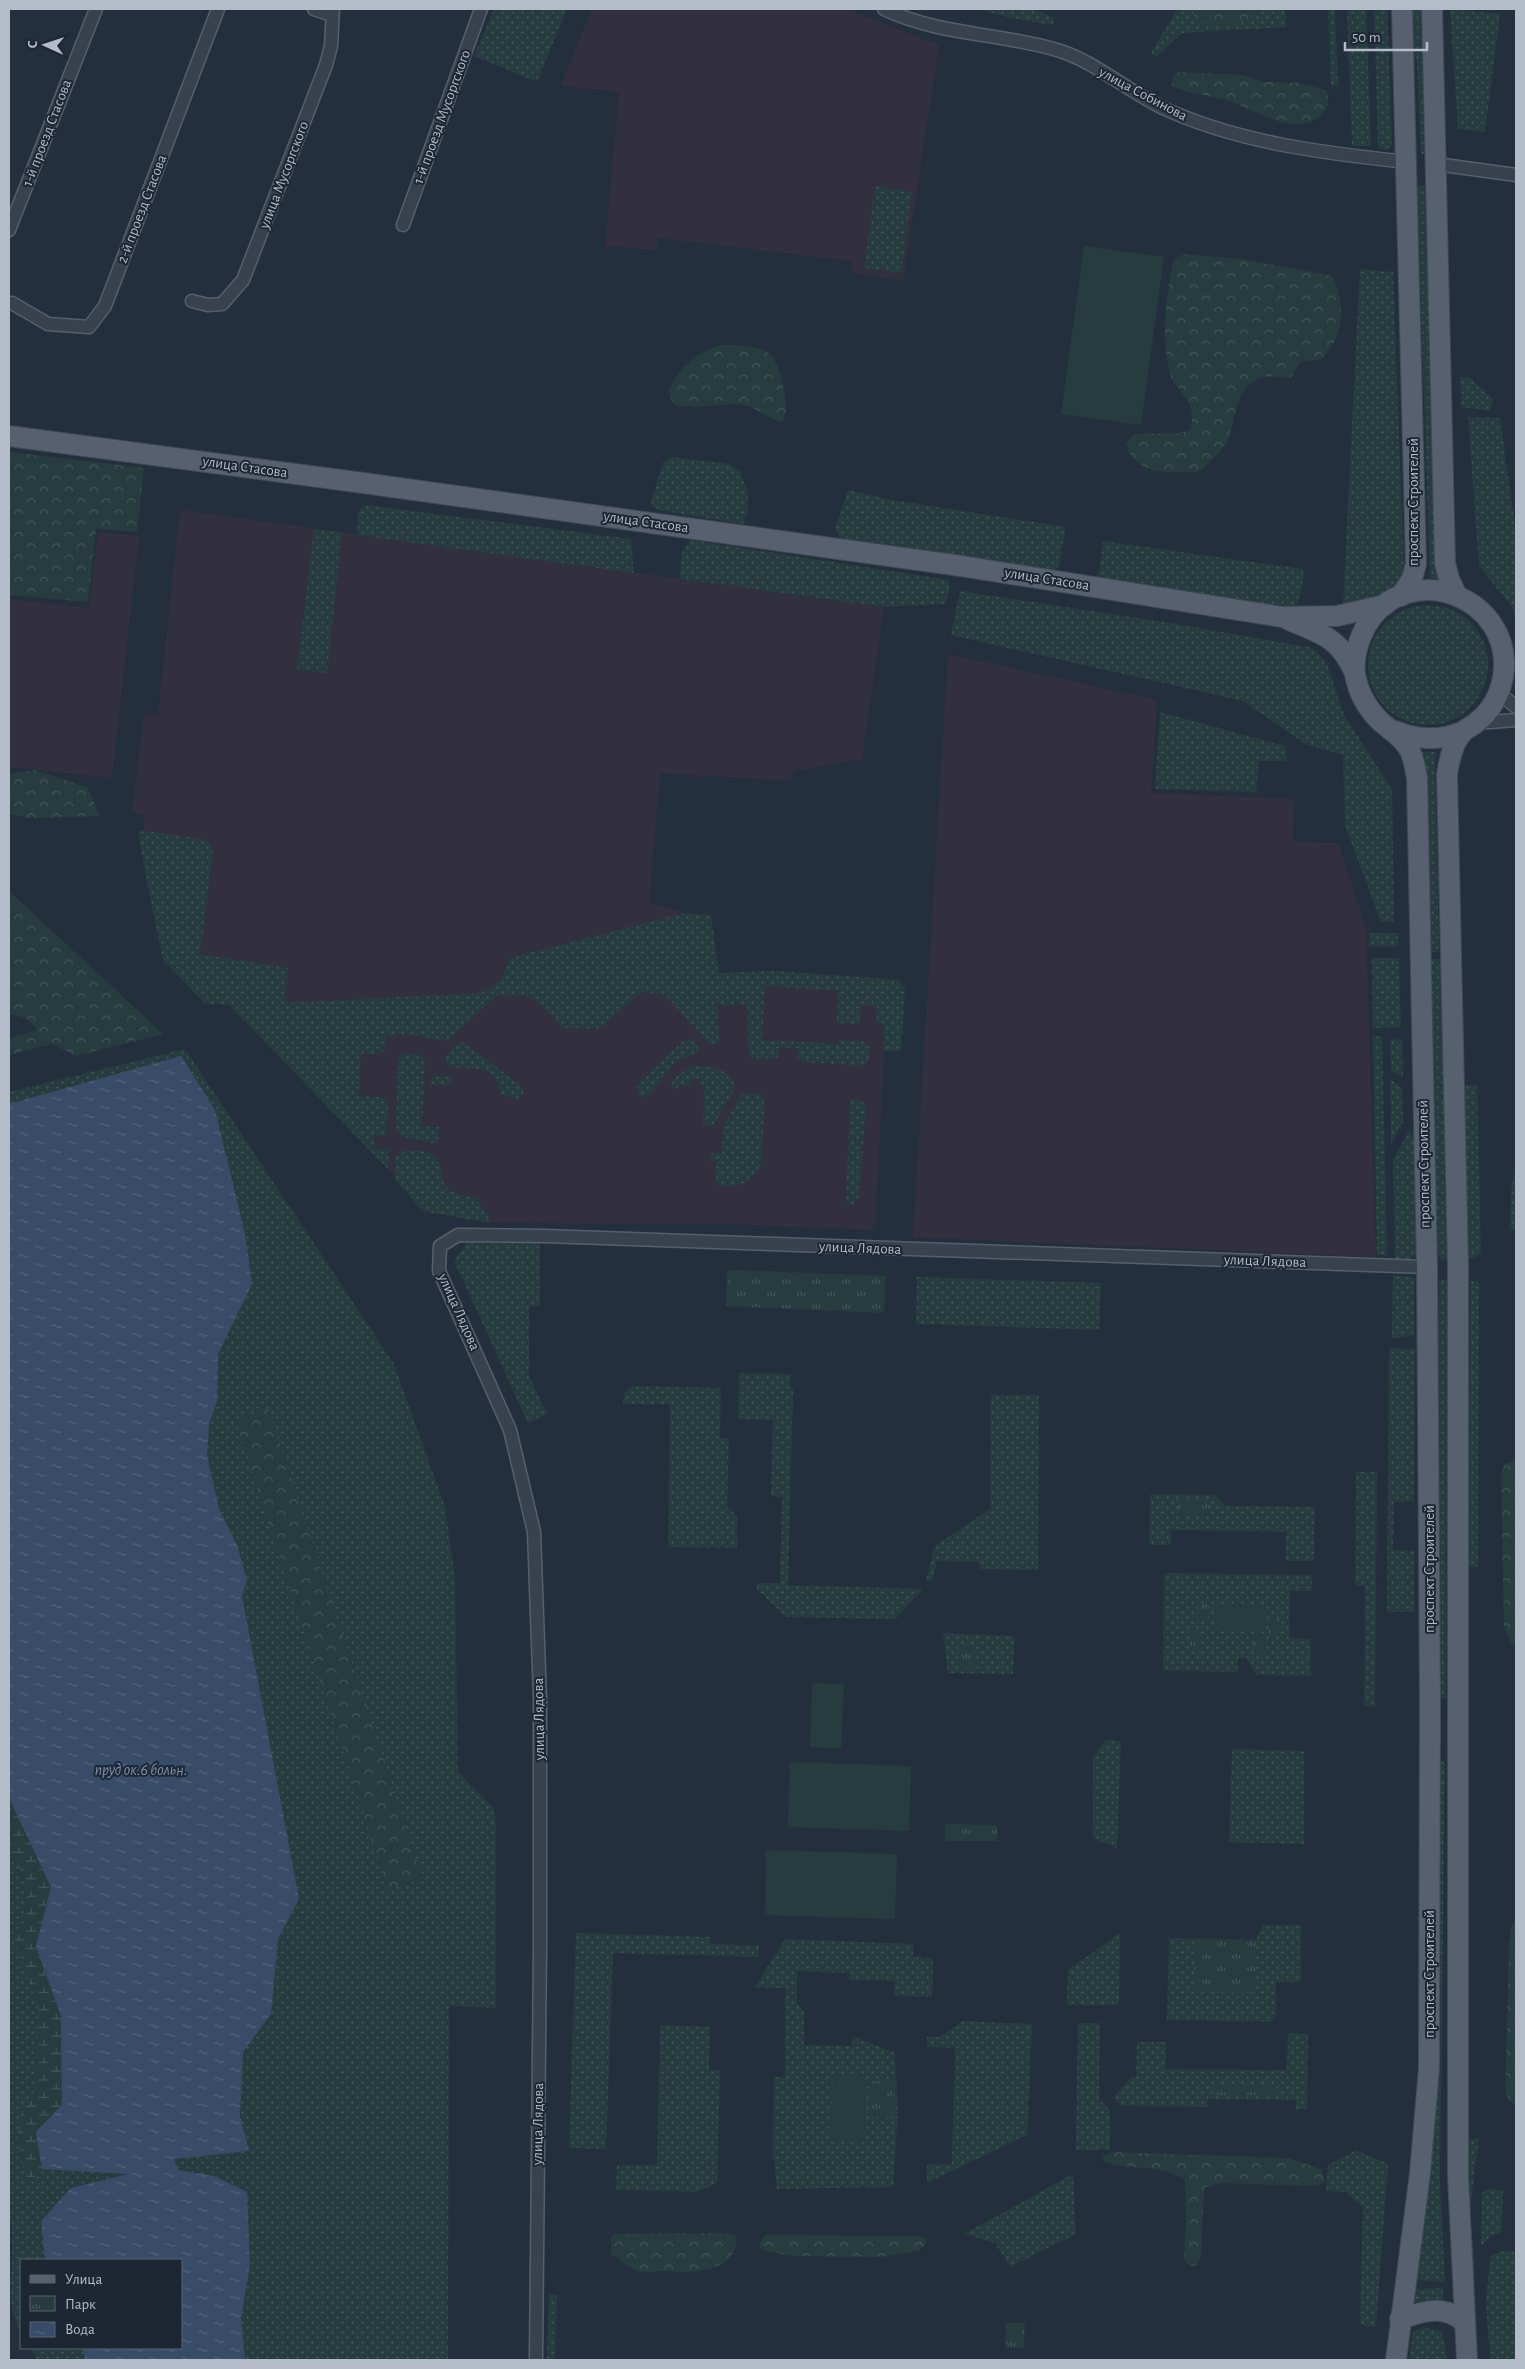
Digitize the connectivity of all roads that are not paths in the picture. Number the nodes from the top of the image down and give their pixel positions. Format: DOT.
graph roads {
  1 [pos="96,9"];
  2 [pos="218,9"];
  3 [pos="314,9"];
  4 [pos="481,9"];
  5 [pos="884,9"];
  6 [pos="1402,9"];
  7 [pos="1432,9"];
  8 [pos="332,12"];
  9 [pos="1406,162"];
  10 [pos="1436,164"];
  11 [pos="1516,175"];
  12 [pos="403,225"];
  13 [pos="9,230"];
  14 [pos="192,301"];
  15 [pos="12,304"];
  16 [pos="9,436"];
  17 [pos="1458,596"];
  18 [pos="1393,600"];
  19 [pos="1282,617"];
  20 [pos="1355,674"];
  21 [pos="1499,693"];
  22 [pos="1516,706"];
  23 [pos="1516,720"];
  24 [pos="1469,728"];
  25 [pos="1395,731"];
  26 [pos="1427,1267"];
  27 [pos="1400,2319"];
  28 [pos="1465,2323"];
  29 [pos="536,2360"];
  30 [pos="1396,2360"];
  31 [pos="1467,2360"];
  1 -- 13 [label="street, 1-й проезд Стасова"];
  2 -- 15 [label="street, 2-й проезд Стасова"];
  3 -- 8 [label="street"];
  4 -- 12 [label="street, 1-й проезд Мусоргского"];
  5 -- 9 [label="street, улица Собинова"];
  6 -- 9 [label="main road, проспект Строителей"];
  7 -- 10 [label="main road, проспект Строителей"];
  8 -- 14 [label="street, улица Мусоргского"];
  9 -- 10 [label="main road"];
  9 -- 18 [label="main road, проспект Строителей"];
  10 -- 11 [label="street"];
  10 -- 17 [label="main road, проспект Строителей"];
  16 -- 19 [label="main road, улица Стасова"];
  17 -- 18 [label="main road"];
  17 -- 21 [label="main road, проспект Строителей"];
  18 -- 19 [label="main road, улица Стасова"];
  18 -- 20 [label="main road, проспект Строителей"];
  19 -- 20 [label="main road, улица Стасова"];
  20 -- 25 [label="main road, проспект Строителей"];
  21 -- 22 [label="street"];
  21 -- 24 [label="main road, проспект Строителей"];
  23 -- 24 [label="street"];
  24 -- 25 [label="main road"];
  24 -- 28 [label="main road, проспект Строителей"];
  25 -- 26 [label="main road, проспект Строителей"];
  26 -- 27 [label="main road, проспект Строителей"];
  26 -- 29 [label="street, улица Лядова"];
  27 -- 28 [label="main road"];
  27 -- 30 [label="main road, проспект Строителей"];
  28 -- 31 [label="main road, проспект Строителей"];
}
